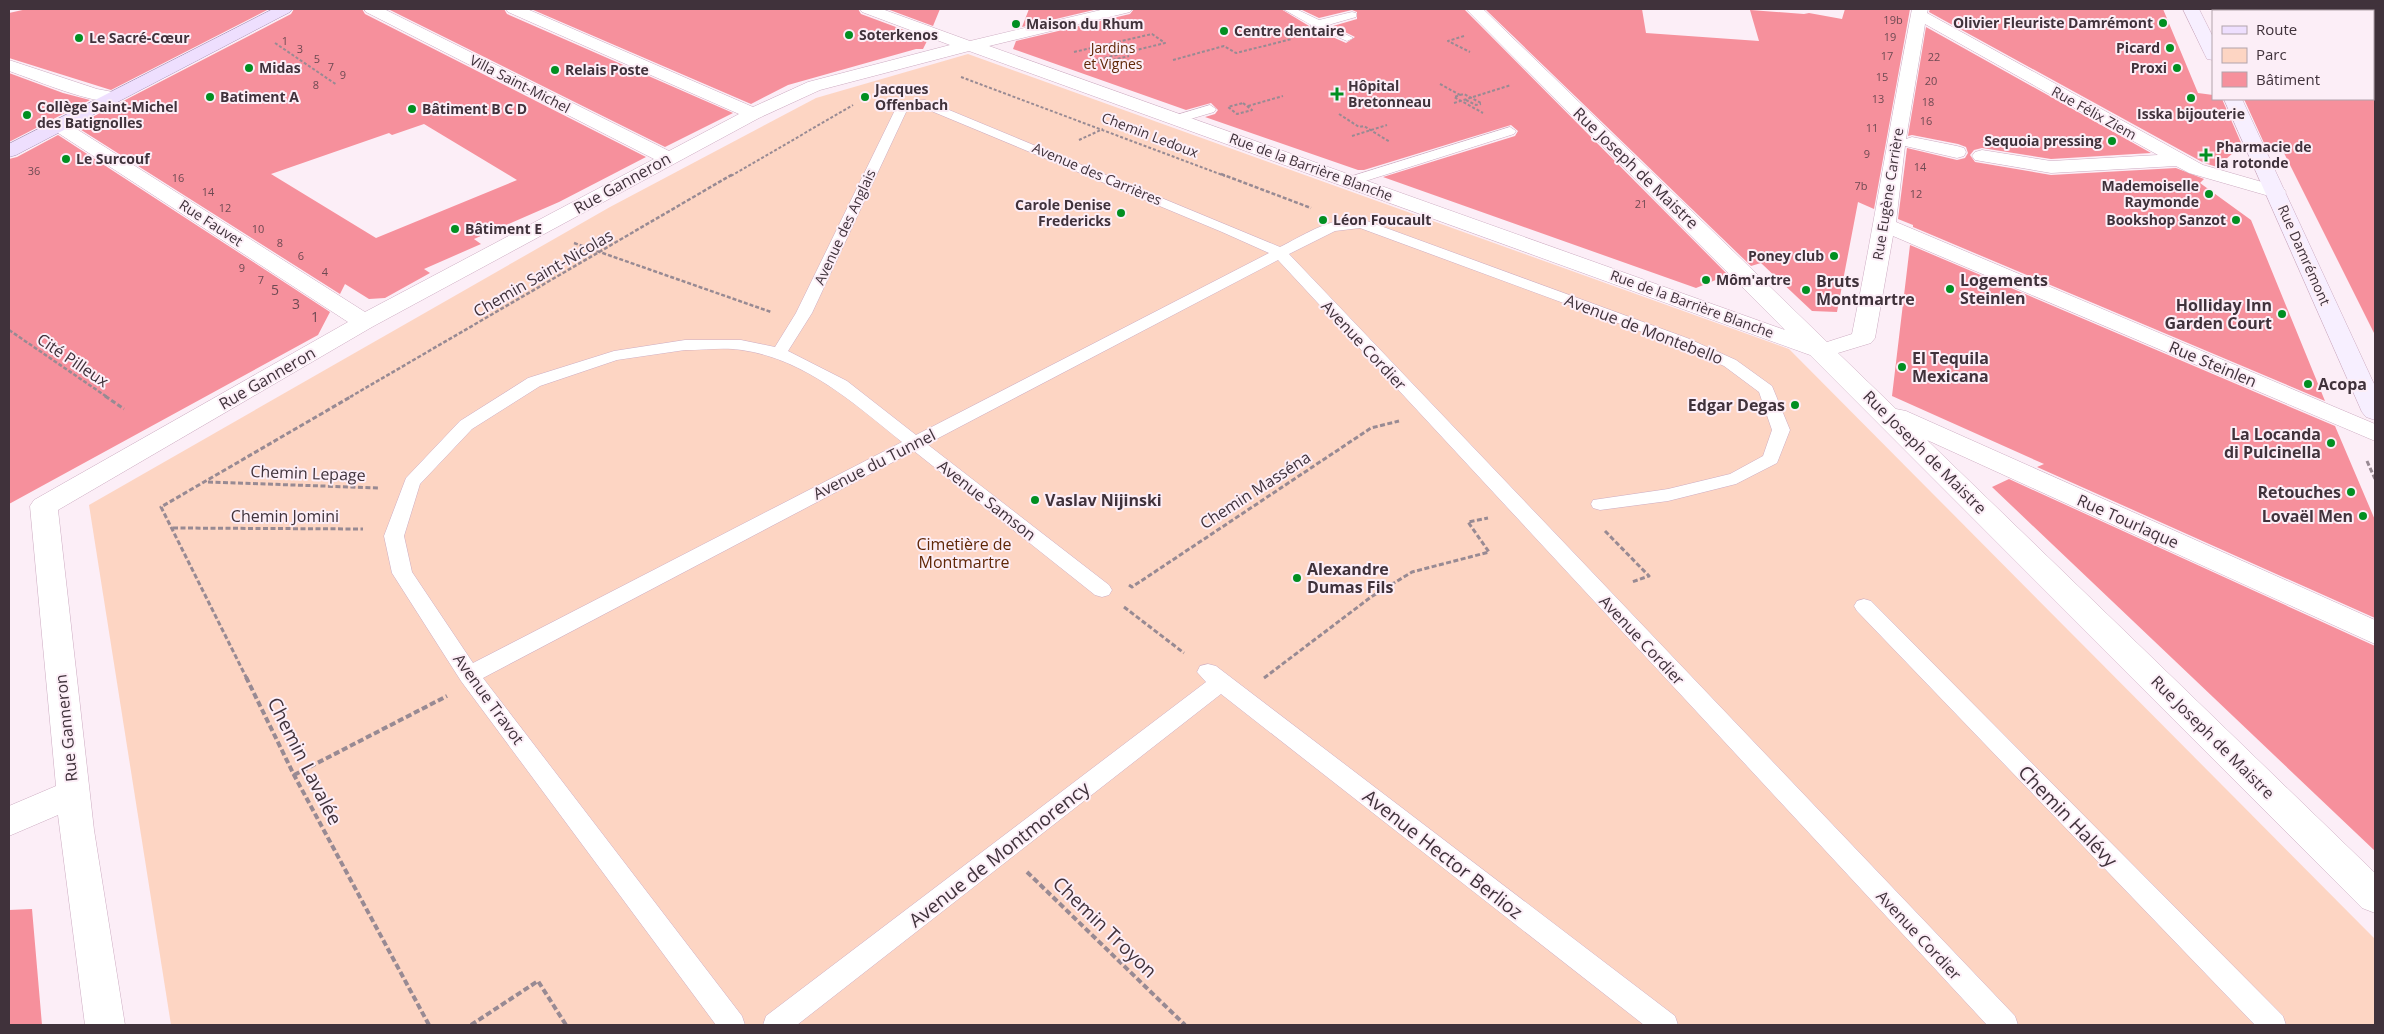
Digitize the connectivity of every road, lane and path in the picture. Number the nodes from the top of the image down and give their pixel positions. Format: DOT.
graph roads {
  1 [pos="284,9"];
  2 [pos="372,9"];
  3 [pos="514,9"];
  4 [pos="1124,9"];
  5 [pos="1288,9"];
  6 [pos="1474,9"];
  7 [pos="2191,9"];
  8 [pos="874,10"];
  9 [pos="1920,12"];
  10 [pos="1352,15"];
  11 [pos="1318,24"];
  12 [pos="1310,34"];
  13 [pos="1465,36"];
  14 [pos="1347,38"];
  15 [pos="269,39"];
  16 [pos="1111,44"];
  17 [pos="968,45"];
  18 [pos="1072,51"];
  19 [pos="1470,52"];
  20 [pos="1124,53"];
  21 [pos="2212,53"];
  22 [pos="1129,56"];
  23 [pos="1173,60"];
  24 [pos="9,66"];
  25 [pos="959,76"];
  26 [pos="1440,84"];
  27 [pos="1515,84"];
  28 [pos="337,85"];
  29 [pos="1460,95"];
  30 [pos="1283,96"];
  31 [pos="112,98"];
  32 [pos="1466,100"];
  33 [pos="2233,100"];
  34 [pos="860,103"];
  35 [pos="1454,103"];
  36 [pos="911,105"];
  37 [pos="1247,106"];
  38 [pos="1210,109"];
  39 [pos="754,114"];
  40 [pos="1339,114"];
  41 [pos="1486,115"];
  42 [pos="1177,119"];
  43 [pos="58,125"];
  44 [pos="1387,125"];
  45 [pos="1104,128"];
  46 [pos="1510,130"];
  47 [pos="1352,136"];
  48 [pos="1077,142"];
  49 [pos="1912,143"];
  50 [pos="1395,145"];
  51 [pos="9,151"];
  52 [pos="1957,152"];
  53 [pos="1982,156"];
  54 [pos="667,158"];
  55 [pos="2178,160"];
  56 [pos="1351,181"];
  57 [pos="2276,192"];
  58 [pos="1351,223"];
  59 [pos="1885,225"];
  60 [pos="566,240"];
  61 [pos="601,253"];
  62 [pos="1280,253"];
  63 [pos="804,314"];
  64 [pos="364,322"];
  65 [pos="9,330"];
  66 [pos="1822,351"];
  67 [pos="779,353"];
  68 [pos="534,382"];
  69 [pos="1880,408"];
  70 [pos="124,409"];
  71 [pos="2375,412"];
  72 [pos="1429,414"];
  73 [pos="2375,433"];
  74 [pos="913,443"];
  75 [pos="206,482"];
  76 [pos="410,489"];
  77 [pos="1600,504"];
  78 [pos="161,507"];
  79 [pos="1488,518"];
  80 [pos="173,528"];
  81 [pos="397,529"];
  82 [pos="1102,590"];
  83 [pos="1598,594"];
  84 [pos="1864,606"];
  85 [pos="2375,633"];
  86 [pos="472,678"];
  87 [pos="1223,684"];
  88 [pos="294,775"];
  89 [pos="73,794"];
  90 [pos="9,820"];
  91 [pos="1004,851"];
  92 [pos="2375,897"];
  93 [pos="105,1025"];
  94 [pos="430,1025"];
  95 [pos="471,1025"];
  96 [pos="566,1025"];
  97 [pos="732,1025"];
  98 [pos="776,1025"];
  99 [pos="1185,1025"];
  100 [pos="1665,1025"];
  101 [pos="2005,1025"];
  102 [pos="2272,1025"];
  1 -- 31 [label="main road"];
  2 -- 54 [label="street, Villa Saint-Michel"];
  3 -- 39 [label="street"];
  4 -- 17 [label="street, Rue Ganneron"];
  5 -- 11 [label="lane"];
  6 -- 66 [label="street, Rue Joseph de Maistre"];
  7 -- 21 [label="street"];
  8 -- 17 [label="street, Rue de la Barrière Blanche"];
  9 -- 55 [label="street, Rue Félix Ziem"];
  9 -- 59 [label="street, Rue Eugène Carrière"];
  10 -- 11 [label="lane"];
  11 -- 12 [label="lane"];
  11 -- 14 [label="lane"];
  12 -- 23 [label="path"];
  13 -- 19 [label="path"];
  15 -- 28 [label="path"];
  16 -- 18 [label="path"];
  16 -- 20 [label="path"];
  16 -- 20 [label="path"];
  17 -- 39 [label="street, Rue Ganneron"];
  17 -- 42 [label="street, Rue de la Barrière Blanche"];
  20 -- 22 [label="path"];
  24 -- 31 [label="street"];
  25 -- 45 [label="path, Chemin Ledoux"];
  26 -- 29 [label="path"];
  27 -- 32 [label="path"];
  29 -- 32 [label="path"];
  29 -- 41 [label="path"];
  30 -- 37 [label="path"];
  31 -- 43 [label="main road"];
  32 -- 35 [label="path"];
  33 -- 57 [label="street, Rue Damrémont"];
  34 -- 61 [label="path, Chemin Saint-Nicolas"];
  36 -- 62 [label="lane, Avenue des Carrières"];
  36 -- 63 [label="lane, Avenue des Anglais"];
  37 -- 37 [label="path"];
  38 -- 42 [label="lane"];
  39 -- 54 [label="street, Rue Ganneron"];
  40 -- 50 [label="path"];
  42 -- 56 [label="street, Rue de la Barrière Blanche"];
  43 -- 51 [label="main road"];
  43 -- 64 [label="street, Rue Fauvet"];
  44 -- 47 [label="path"];
  45 -- 48 [label="path"];
  45 -- 58 [label="path, Chemin Ledoux"];
  46 -- 56 [label="lane"];
  49 -- 52 [label="street"];
  53 -- 55 [label="street"];
  54 -- 64 [label="street, Rue Ganneron"];
  55 -- 57 [label="street, Rue Félix Ziem"];
  56 -- 66 [label="street, Rue de la Barrière Blanche"];
  57 -- 71 [label="street, Rue Damrémont"];
  58 -- 62 [label="lane"];
  58 -- 77 [label="lane, Avenue de Montebello"];
  59 -- 66 [label="street, Rue Eugène Carrière"];
  59 -- 73 [label="street, Rue Steinlen"];
  60 -- 61 [label="path"];
  61 -- 63 [label="path"];
  61 -- 75 [label="path, Chemin Saint-Nicolas"];
  62 -- 72 [label="lane, Avenue Cordier"];
  62 -- 74 [label="lane, Avenue du Tunnel"];
  63 -- 67 [label="lane, Avenue des Anglais"];
  64 -- 89 [label="street, Rue Ganneron"];
  65 -- 70 [label="path, Cité Pilleux"];
  66 -- 69 [label="street, Rue Joseph de Maistre"];
  67 -- 68 [label="lane, Avenue Samson"];
  67 -- 74 [label="lane, Avenue Samson"];
  68 -- 76 [label="lane, Avenue Travot"];
  69 -- 85 [label="street, Rue Tourlaque"];
  69 -- 92 [label="street, Rue Joseph de Maistre"];
  72 -- 82 [label="path, Chemin Masséna"];
  72 -- 83 [label="lane, Avenue Cordier"];
  74 -- 82 [label="lane, Avenue Samson"];
  74 -- 86 [label="lane, Avenue du Tunnel"];
  75 -- 76 [label="path, Chemin Lepage"];
  75 -- 78 [label="path, Chemin Saint-Nicolas"];
  76 -- 81 [label="lane, Avenue Travot"];
  77 -- 83 [label="path"];
  78 -- 80 [label="path, Chemin Lavalée"];
  79 -- 87 [label="path"];
  80 -- 81 [label="path, Chemin Jomini"];
  80 -- 88 [label="path, Chemin Lavalée"];
  81 -- 86 [label="lane, Avenue Travot"];
  82 -- 87 [label="path"];
  83 -- 101 [label="lane, Avenue Cordier"];
  84 -- 102 [label="lane, Chemin Halévy"];
  86 -- 88 [label="path"];
  86 -- 97 [label="lane, Avenue Travot"];
  87 -- 91 [label="lane, Avenue de Montmorency"];
  87 -- 100 [label="lane, Avenue Hector Berlioz"];
  88 -- 94 [label="path, Chemin Lavalée"];
  89 -- 90 [label="street"];
  89 -- 93 [label="street, Rue Ganneron"];
  91 -- 98 [label="lane, Avenue de Montmorency"];
  91 -- 99 [label="path, Chemin Troyon"];
  95 -- 96 [label="path"];
}
